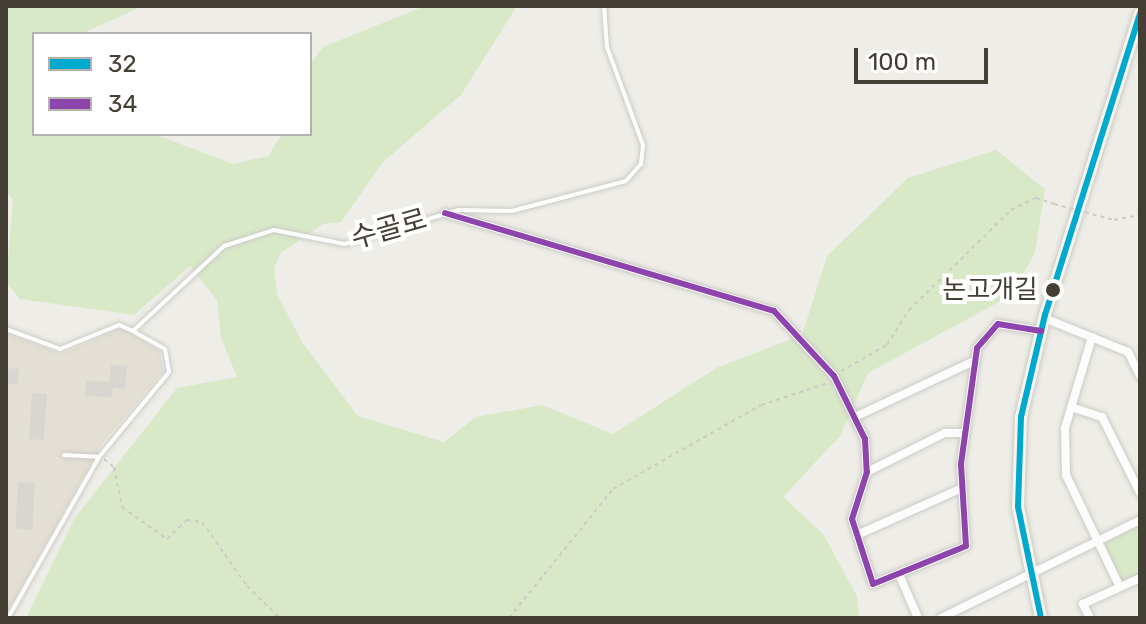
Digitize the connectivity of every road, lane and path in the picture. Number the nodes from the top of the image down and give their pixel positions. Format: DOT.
graph roads {
  1 [pos="604,6"];
  2 [pos="1140,14"];
  3 [pos="445,213"];
  4 [pos="1140,215"];
  5 [pos="1043,325"];
  6 [pos="6,329"];
  7 [pos="133,331"];
  8 [pos="1092,337"];
  9 [pos="974,361"];
  10 [pos="834,376"];
  11 [pos="1140,376"];
  12 [pos="1071,407"];
  13 [pos="857,416"];
  14 [pos="963,433"];
  15 [pos="64,455"];
  16 [pos="99,457"];
  17 [pos="867,472"];
  18 [pos="960,489"];
  19 [pos="1140,493"];
  20 [pos="1140,520"];
  21 [pos="857,535"];
  22 [pos="1098,543"];
  23 [pos="899,574"];
  24 [pos="1140,578"];
  25 [pos="1028,581"];
  26 [pos="1120,587"];
  27 [pos="8,618"];
  28 [pos="280,618"];
  29 [pos="509,618"];
  30 [pos="918,618"];
  31 [pos="941,618"];
  32 [pos="1041,618"];
  33 [pos="1090,618"];
  1 -- 3 [label="lane, 수골로"];
  2 -- 5 [label="main road"];
  3 -- 7 [label="lane, 수골로"];
  3 -- 10 [label="street"];
  4 -- 10 [label="path, bridge"];
  5 -- 8 [label="street"];
  5 -- 9 [label="street"];
  5 -- 25 [label="main road"];
  6 -- 7 [label="lane"];
  7 -- 16 [label="lane"];
  8 -- 11 [label="street"];
  8 -- 12 [label="street"];
  9 -- 13 [label="street"];
  9 -- 14 [label="street"];
  10 -- 13 [label="street"];
  10 -- 29 [label="path"];
  12 -- 19 [label="street"];
  12 -- 22 [label="street"];
  13 -- 17 [label="street"];
  14 -- 17 [label="street"];
  14 -- 18 [label="street"];
  15 -- 16 [label="lane"];
  16 -- 27 [label="lane"];
  16 -- 28 [label="path"];
  17 -- 21 [label="street"];
  18 -- 21 [label="street"];
  18 -- 23 [label="street"];
  20 -- 22 [label="street"];
  21 -- 23 [label="street"];
  22 -- 25 [label="street"];
  22 -- 26 [label="street"];
  23 -- 30 [label="street"];
  24 -- 26 [label="street"];
  25 -- 31 [label="street"];
  25 -- 32 [label="main road"];
  26 -- 33 [label="street"];
}
